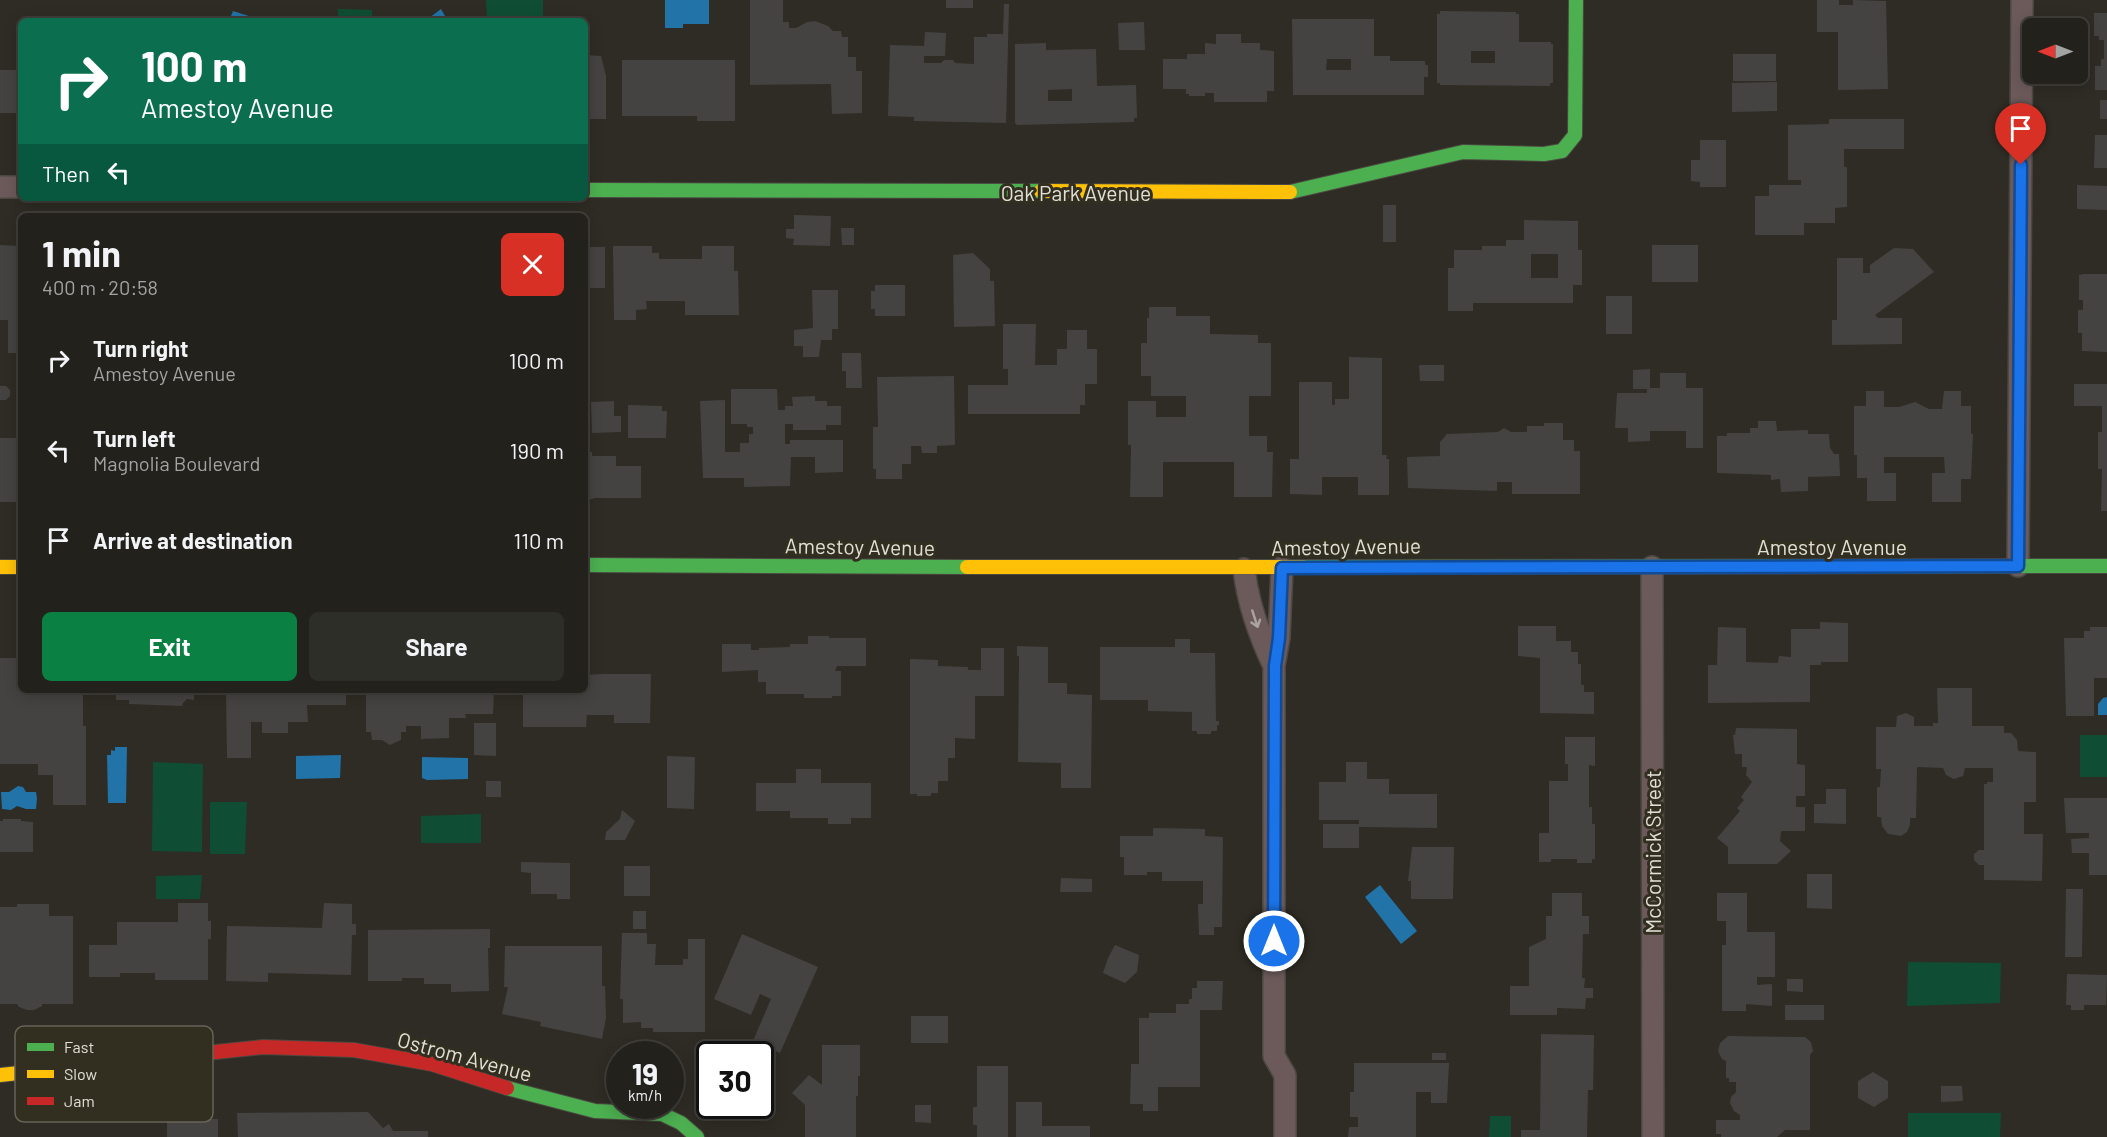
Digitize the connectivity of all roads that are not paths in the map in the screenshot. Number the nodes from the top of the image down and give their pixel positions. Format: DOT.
graph roads {
  1 [pos="1576,0"];
  2 [pos="2022,0"];
  3 [pos="0,187"];
  4 [pos="18,187"];
  5 [pos="588,189"];
  6 [pos="588,565"];
  7 [pos="2018,566"];
  8 [pos="2107,566"];
  9 [pos="0,567"];
  10 [pos="18,567"];
  11 [pos="1652,567"];
  12 [pos="1282,568"];
  13 [pos="1244,569"];
  14 [pos="1275,666"];
  15 [pos="213,1052"];
  16 [pos="15,1073"];
  17 [pos="0,1075"];
  18 [pos="697,1137"];
  19 [pos="1285,1137"];
  20 [pos="1653,1137"];
  1 -- 5 [label="street, Oak Park Avenue"];
  2 -- 7 [label="street"];
  3 -- 4 [label="street"];
  6 -- 13 [label="street, Amestoy Avenue"];
  7 -- 8 [label="street, Amestoy Avenue"];
  7 -- 11 [label="street, Amestoy Avenue"];
  9 -- 10 [label="street"];
  11 -- 12 [label="street, Amestoy Avenue"];
  11 -- 20 [label="street, McCormick Street"];
  12 -- 13 [label="street, Amestoy Avenue"];
  12 -- 14 [label="street"];
  13 -- 14 [label="street, one-way"];
  14 -- 19 [label="street"];
  15 -- 18 [label="street, Ostrom Avenue"];
  16 -- 17 [label="street, Ostrom Avenue"];
}
